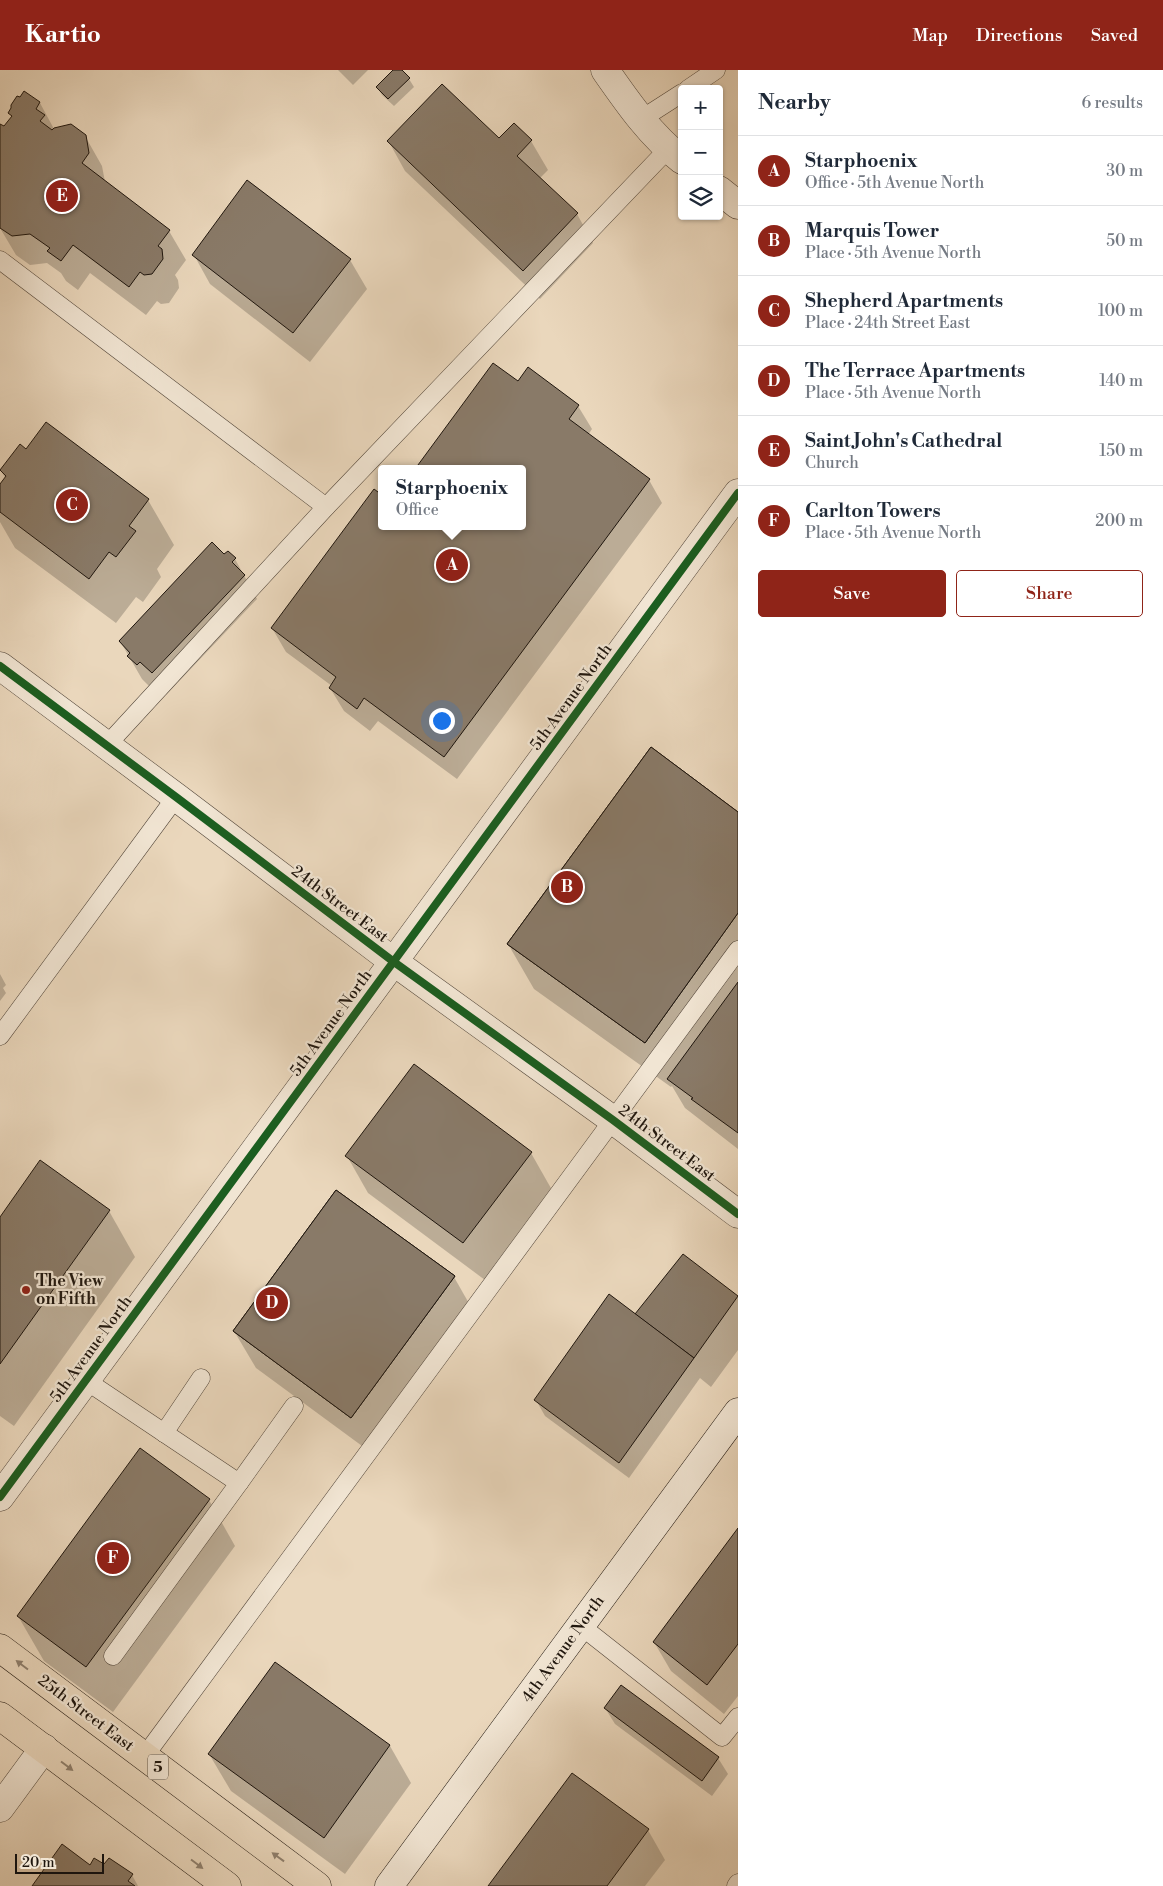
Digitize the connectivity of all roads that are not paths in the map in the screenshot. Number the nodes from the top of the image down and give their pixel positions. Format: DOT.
graph roads {
  1 [pos="605,70"];
  2 [pos="716,70"];
  3 [pos="694,85"];
  4 [pos="678,96"];
  5 [pos="640,120"];
  6 [pos="675,155"];
  7 [pos="723,193"];
  8 [pos="738,205"];
  9 [pos="0,260"];
  10 [pos="738,493"];
  11 [pos="326,508"];
  12 [pos="0,666"];
  13 [pos="107,745"];
  14 [pos="176,797"];
  15 [pos="738,950"];
  16 [pos="394,962"];
  17 [pos="0,1036"];
  18 [pos="613,1120"];
  19 [pos="738,1214"];
  20 [pos="200,1378"];
  21 [pos="85,1380"];
  22 [pos="294,1406"];
  23 [pos="738,1412"];
  24 [pos="164,1433"];
  25 [pos="239,1483"];
  26 [pos="0,1497"];
  27 [pos="581,1626"];
  28 [pos="0,1648"];
  29 [pos="113,1656"];
  30 [pos="0,1716"];
  31 [pos="738,1717"];
  32 [pos="44,1748"];
  33 [pos="144,1756"];
  34 [pos="0,1808"];
  35 [pos="221,1884"];
  36 [pos="317,1886"];
  37 [pos="389,1886"];
  1 -- 5 [label="street"];
  2 -- 3 [label="lane"];
  4 -- 5 [label="lane"];
  5 -- 6 [label="street"];
  6 -- 11 [label="lane"];
  7 -- 8 [label="street"];
  9 -- 11 [label="lane"];
  10 -- 16 [label="street, 5th Avenue North"];
  11 -- 13 [label="lane"];
  12 -- 13 [label="street, 24th Street East"];
  13 -- 14 [label="street, 24th Street East"];
  14 -- 16 [label="street, 24th Street East"];
  14 -- 17 [label="lane"];
  15 -- 18 [label="lane"];
  16 -- 18 [label="street, 24th Street East"];
  16 -- 21 [label="street, 5th Avenue North"];
  18 -- 19 [label="street, 24th Street East"];
  18 -- 33 [label="lane"];
  20 -- 24 [label="lane"];
  21 -- 24 [label="lane"];
  21 -- 26 [label="street, 5th Avenue North"];
  22 -- 25 [label="lane"];
  23 -- 27 [label="street, 4th Avenue North"];
  24 -- 25 [label="lane"];
  25 -- 29 [label="lane"];
  27 -- 31 [label="lane"];
  27 -- 37 [label="street, 4th Avenue North"];
  33 -- 28 [label="main road, 25th Street East / 5, one-way"];
  30 -- 32 [label="main road"];
  32 -- 34 [label="street"];
  32 -- 35 [label="main road, one-way"];
  36 -- 33 [label="main road, 25th Street East / 5, one-way"];
}
